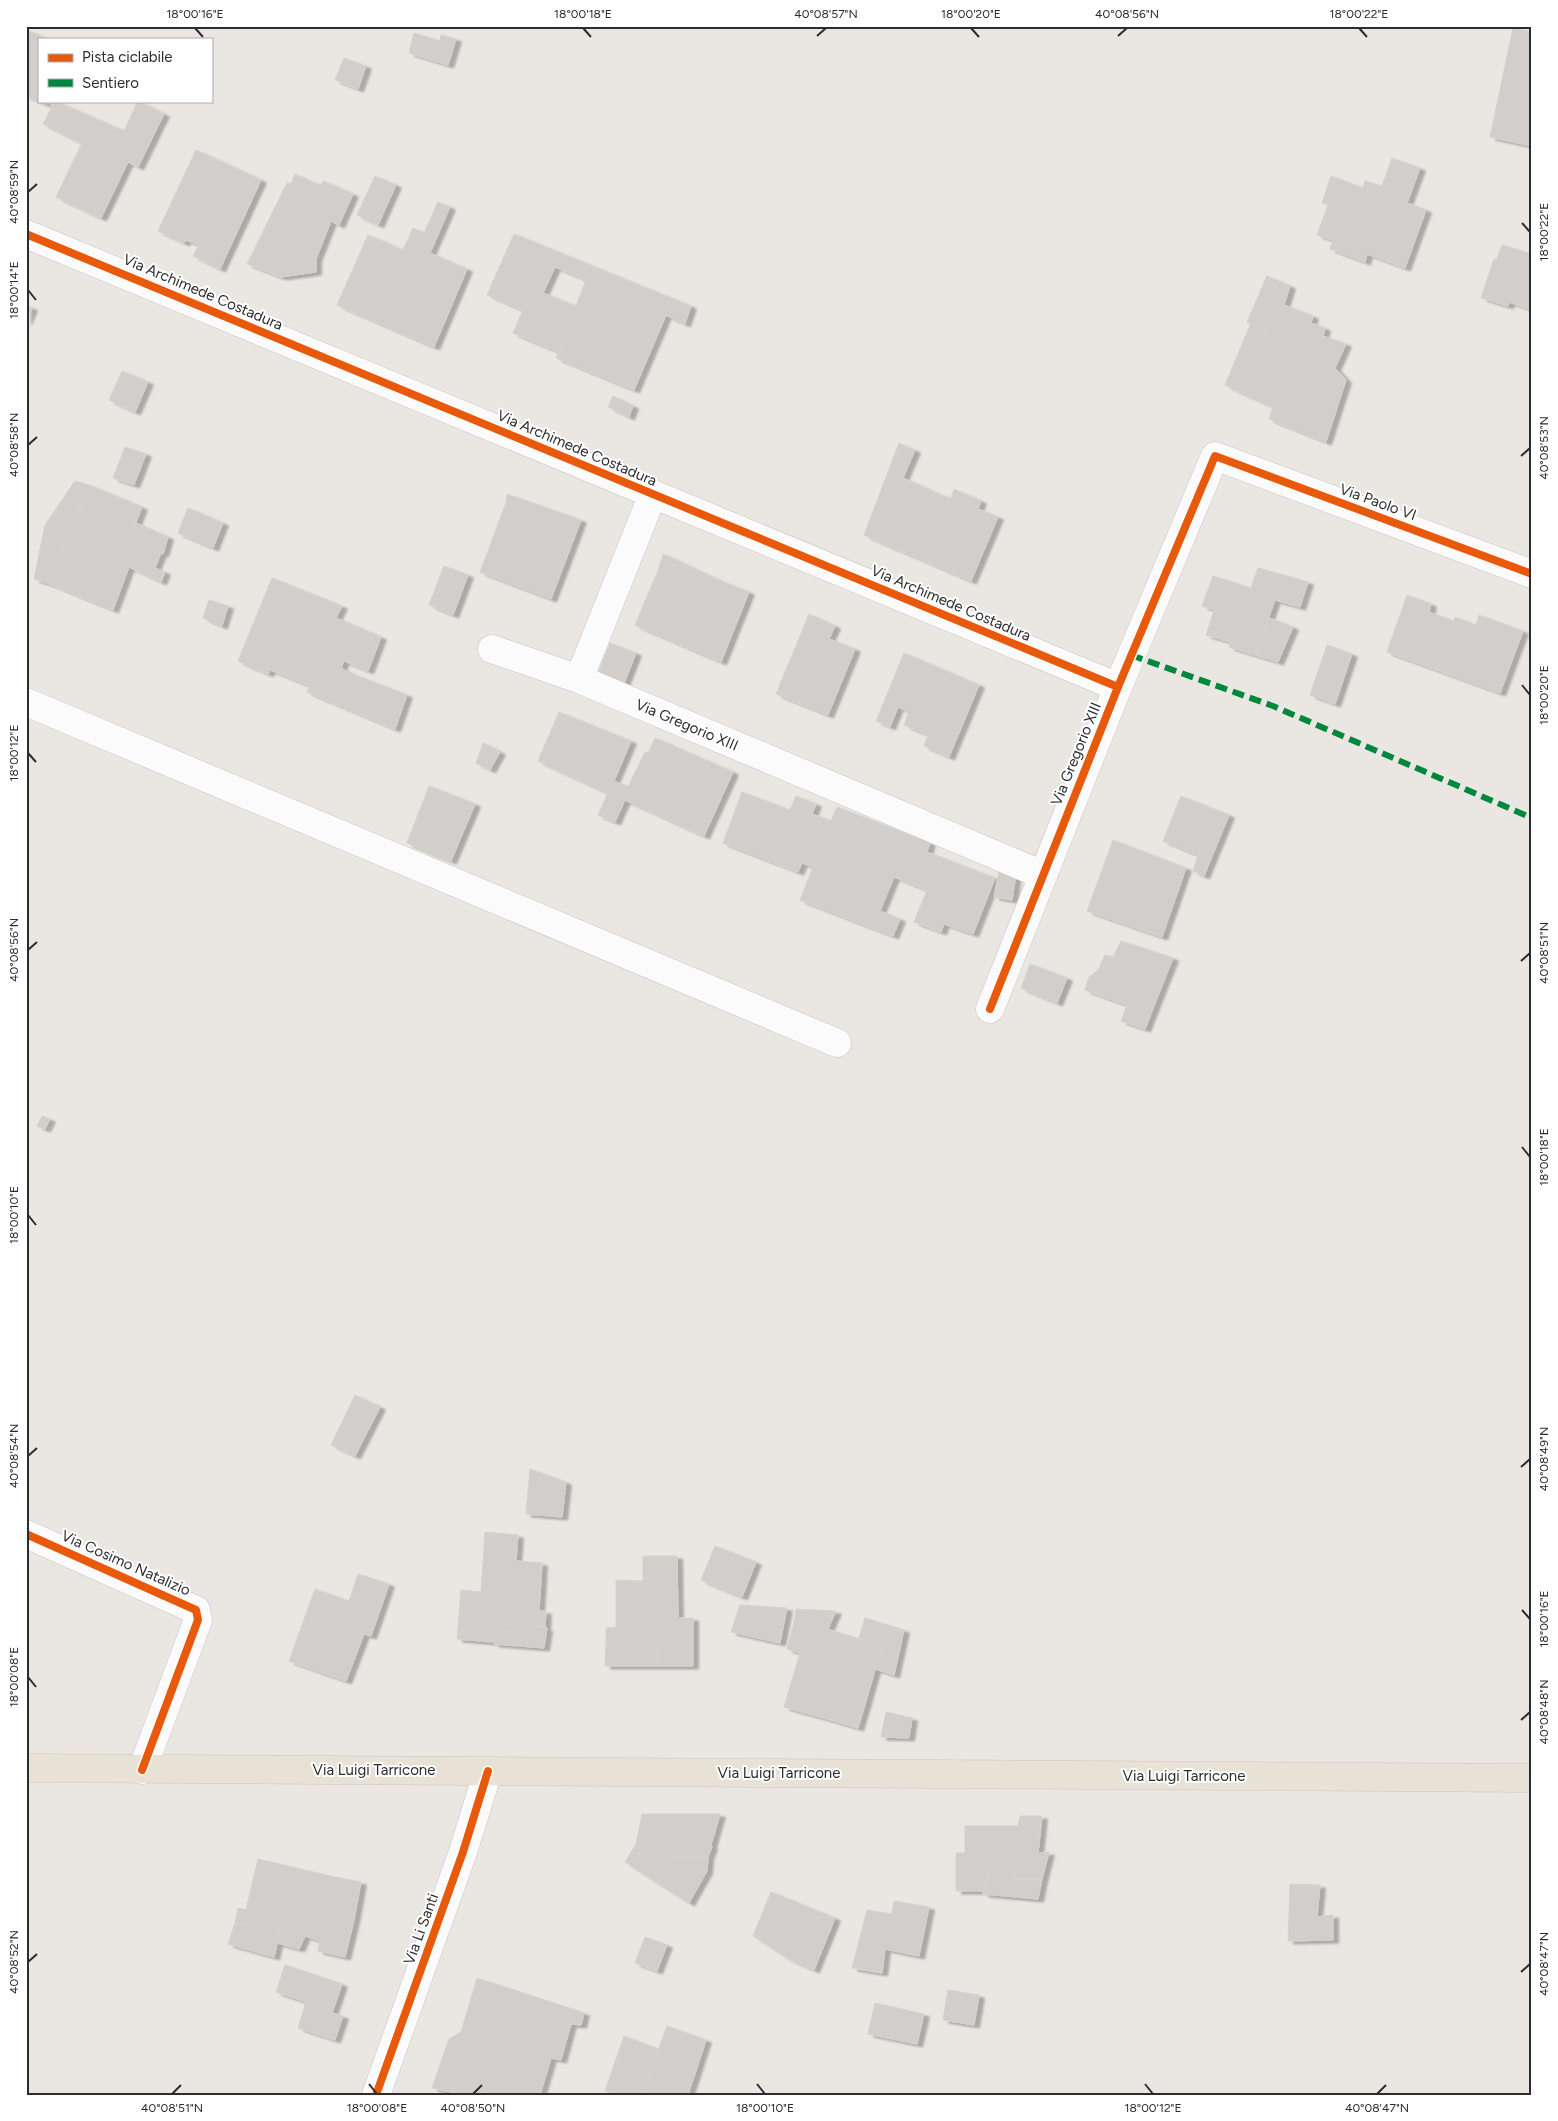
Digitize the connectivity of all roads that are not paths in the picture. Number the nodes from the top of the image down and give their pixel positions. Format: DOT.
graph roads {
  1 [pos="26,234"];
  2 [pos="1214,456"];
  3 [pos="653,494"];
  4 [pos="1532,574"];
  5 [pos="492,649"];
  6 [pos="580,679"];
  7 [pos="1118,687"];
  8 [pos="26,702"];
  9 [pos="1043,875"];
  10 [pos="990,1009"];
  11 [pos="838,1043"];
  12 [pos="26,1534"];
  13 [pos="26,1768"];
  14 [pos="142,1770"];
  15 [pos="488,1770"];
  16 [pos="1532,1778"];
  17 [pos="376,2095"];
  1 -- 3 [label="street, Via Archimede Costadura"];
  2 -- 4 [label="street, Via Paolo VI"];
  2 -- 7 [label="street, Via Gregorio XIII"];
  3 -- 6 [label="street"];
  3 -- 7 [label="street, Via Archimede Costadura"];
  5 -- 6 [label="street, Via Gregorio XIII"];
  6 -- 9 [label="street, Via Gregorio XIII"];
  7 -- 9 [label="street, Via Gregorio XIII"];
  8 -- 11 [label="street"];
  9 -- 10 [label="street, Via Gregorio XIII"];
  12 -- 14 [label="street, Via Cosimo Natalizio"];
  13 -- 14 [label="main road, Via Luigi Tarricone"];
  14 -- 15 [label="main road, Via Luigi Tarricone"];
  15 -- 16 [label="main road, Via Luigi Tarricone"];
  15 -- 17 [label="street, Via Li Santi"];
}
